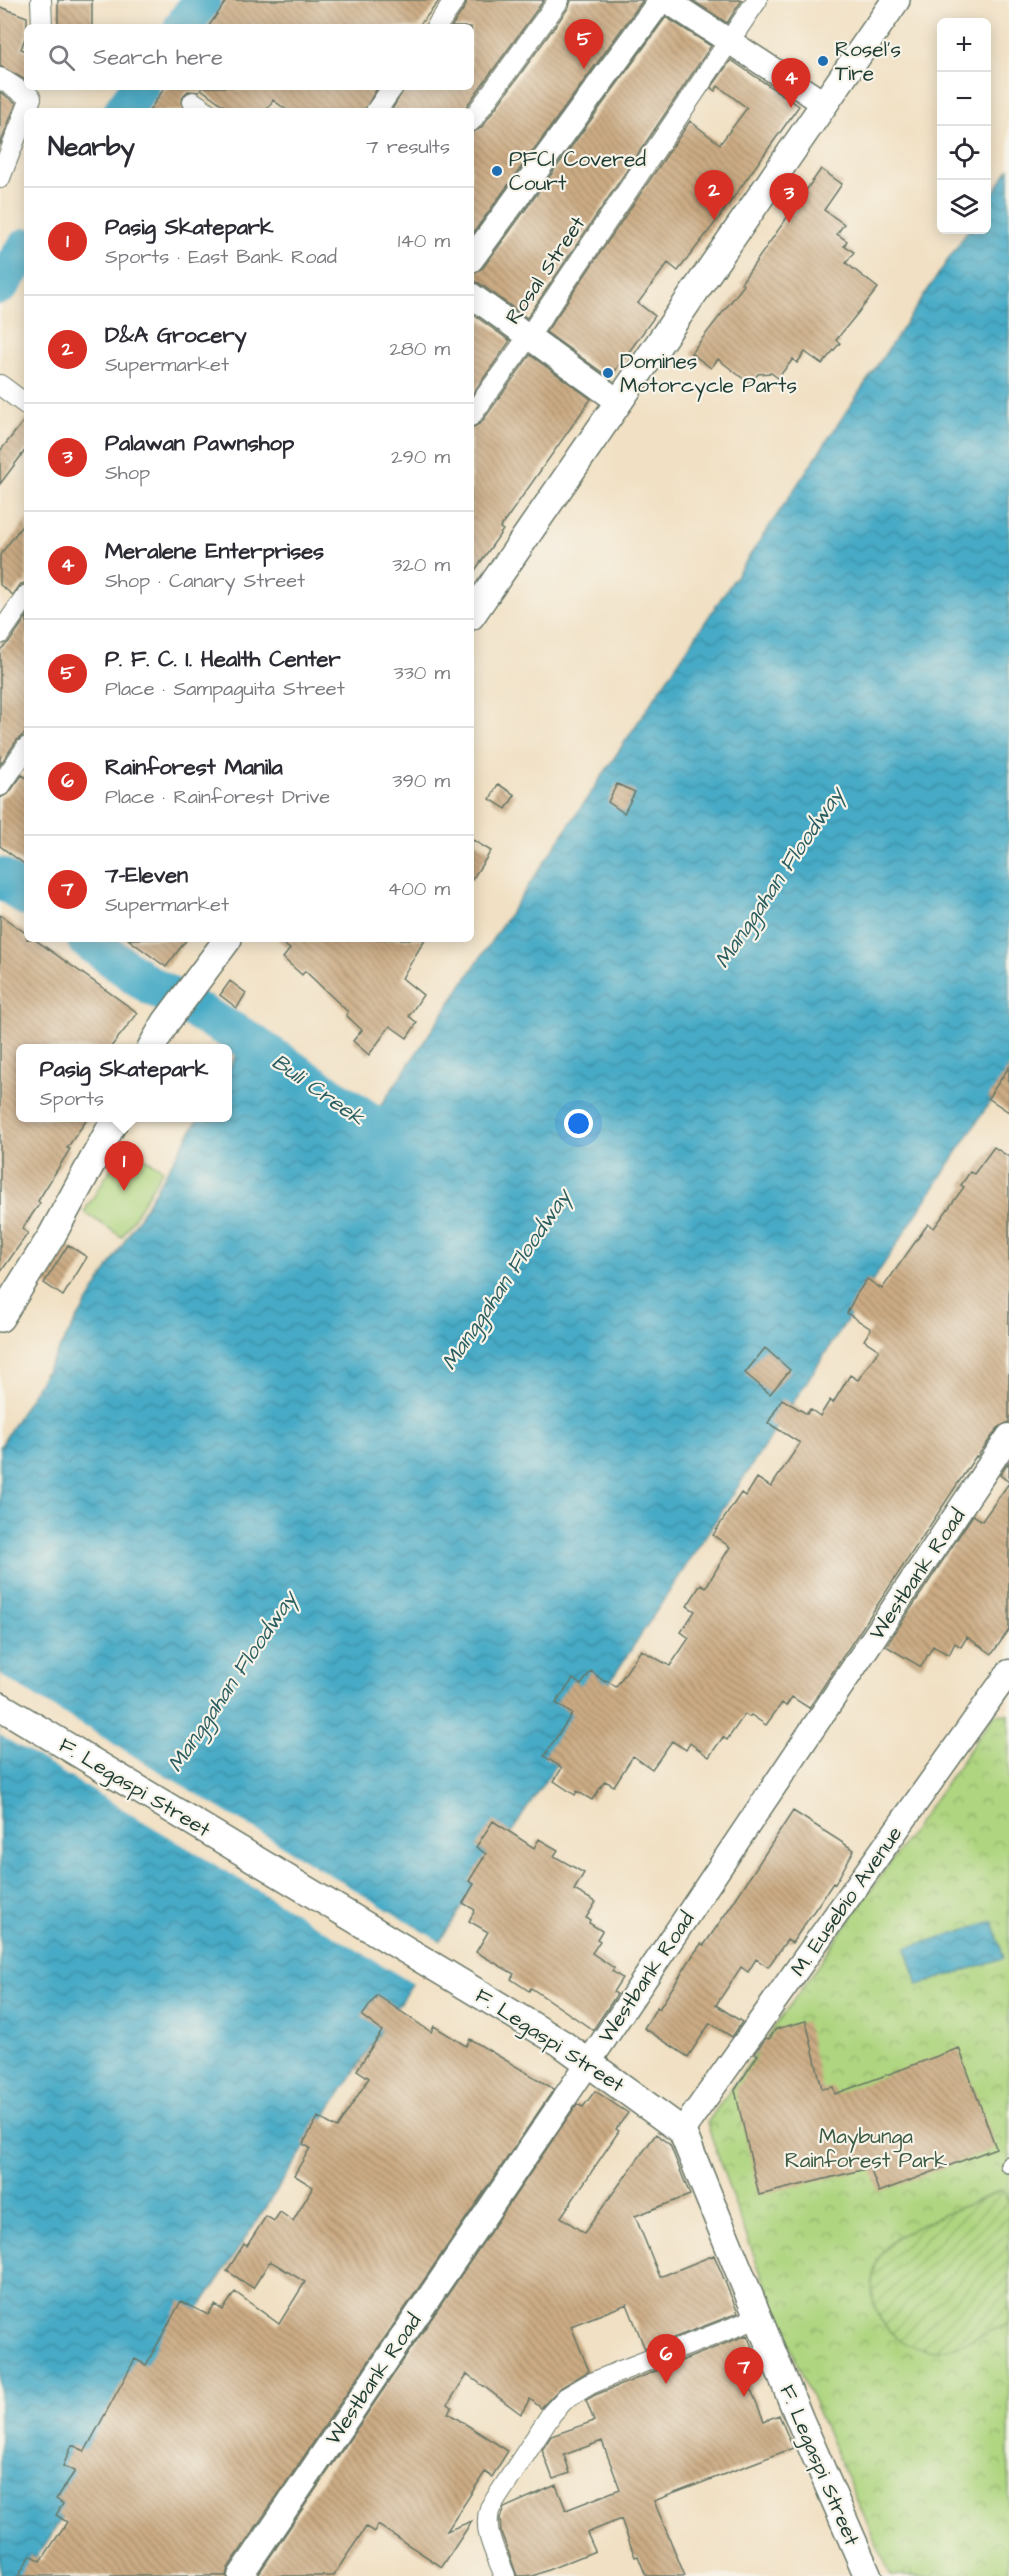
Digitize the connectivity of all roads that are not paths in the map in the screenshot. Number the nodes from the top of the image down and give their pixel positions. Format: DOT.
graph roads {
  1 [pos="41,0"];
  2 [pos="455,0"];
  3 [pos="559,0"];
  4 [pos="661,0"];
  5 [pos="666,0"];
  6 [pos="757,0"];
  7 [pos="896,0"];
  8 [pos="42,24"];
  9 [pos="438,24"];
  10 [pos="729,41"];
  11 [pos="0,78"];
  12 [pos="391,90"];
  13 [pos="825,104"];
  14 [pos="27,108"];
  15 [pos="378,108"];
  16 [pos="24,116"];
  17 [pos="474,117"];
  18 [pos="0,178"];
  19 [pos="474,256"];
  20 [pos="474,297"];
  21 [pos="529,336"];
  22 [pos="0,386"];
  23 [pos="619,402"];
  24 [pos="24,403"];
  25 [pos="474,412"];
  26 [pos="24,599"];
  27 [pos="474,612"];
  28 [pos="0,634"];
  29 [pos="24,751"];
  30 [pos="0,786"];
  31 [pos="226,942"];
  32 [pos="153,1044"];
  33 [pos="114,1122"];
  34 [pos="0,1318"];
  35 [pos="1009,1436"];
  36 [pos="1009,1672"];
  37 [pos="0,1706"];
  38 [pos="589,2062"];
  39 [pos="682,2131"];
  40 [pos="759,2318"];
  41 [pos="240,2576"];
  42 [pos="505,2576"];
  43 [pos="868,2576"];
  1 -- 8 [label="street"];
  2 -- 9 [label="street"];
  3 -- 17 [label="street"];
  4 -- 19 [label="street"];
  5 -- 10 [label="street"];
  6 -- 10 [label="street, Rosal Street"];
  7 -- 13 [label="main road"];
  10 -- 13 [label="street"];
  10 -- 21 [label="street, Rosal Street"];
  11 -- 14 [label="street"];
  12 -- 15 [label="street"];
  13 -- 23 [label="main road"];
  16 -- 18 [label="street"];
  20 -- 21 [label="street"];
  21 -- 23 [label="street"];
  21 -- 25 [label="street, Rosal Street"];
  22 -- 24 [label="street"];
  23 -- 27 [label="main road"];
  26 -- 28 [label="street"];
  29 -- 30 [label="street"];
  31 -- 32 [label="main road"];
  33 -- 34 [label="main road"];
  35 -- 38 [label="street, Westbank Road"];
  36 -- 39 [label="street, M. Eusebio Avenue"];
  37 -- 38 [label="main road, F. Legaspi Street"];
  38 -- 39 [label="main road, F. Legaspi Street"];
  38 -- 41 [label="street, Westbank Road"];
  39 -- 40 [label="main road, F. Legaspi Street"];
  40 -- 42 [label="street"];
  40 -- 43 [label="main road, F. Legaspi Street"];
}
